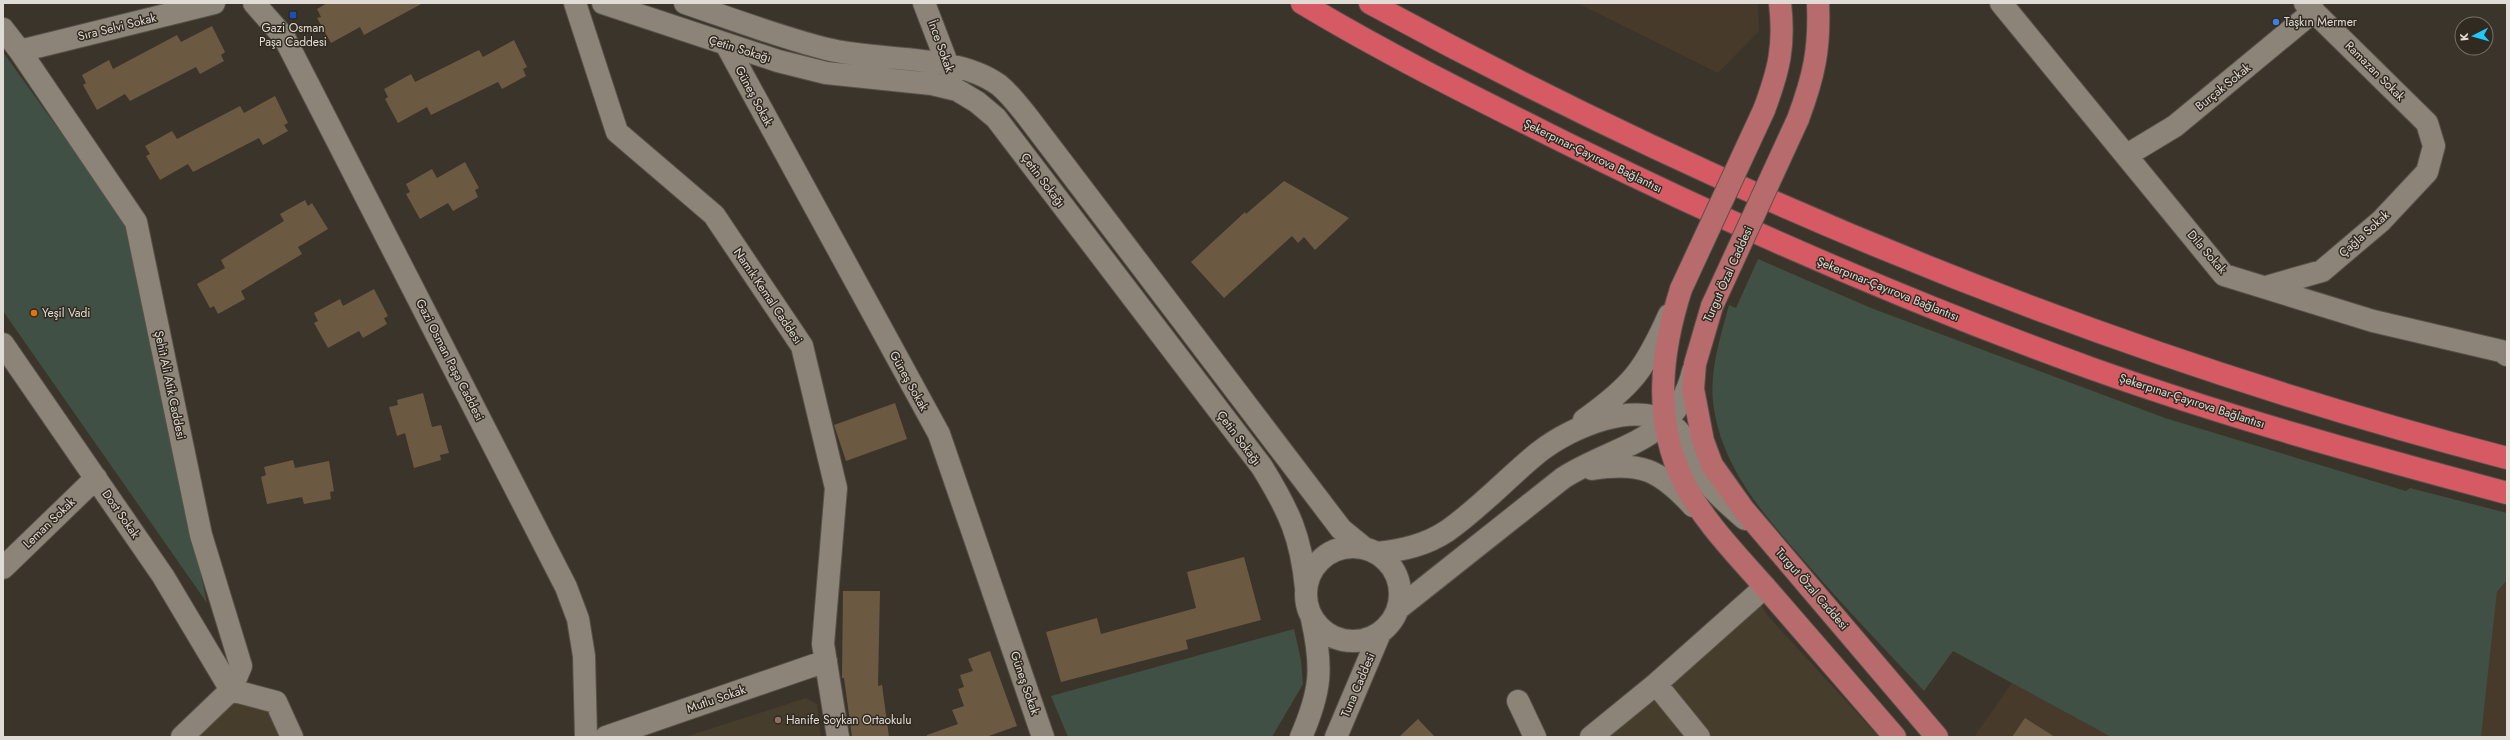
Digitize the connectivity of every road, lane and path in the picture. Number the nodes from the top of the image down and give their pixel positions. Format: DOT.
graph roads {
  1 [pos="214,3"];
  2 [pos="254,3"];
  3 [pos="574,3"];
  4 [pos="603,3"];
  5 [pos="685,3"];
  6 [pos="924,3"];
  7 [pos="1302,3"];
  8 [pos="1370,3"];
  9 [pos="1780,3"];
  10 [pos="1818,3"];
  11 [pos="2001,3"];
  12 [pos="2310,7"];
  13 [pos="3,30"];
  14 [pos="727,46"];
  15 [pos="20,51"];
  16 [pos="948,66"];
  17 [pos="957,90"];
  18 [pos="2434,146"];
  19 [pos="2127,156"];
  20 [pos="2266,286"];
  21 [pos="1681,289"];
  22 [pos="3,344"];
  23 [pos="2507,355"];
  24 [pos="1695,364"];
  25 [pos="1666,421"];
  26 [pos="1554,442"];
  27 [pos="2507,458"];
  28 [pos="96,478"];
  29 [pos="1548,491"];
  30 [pos="2507,493"];
  31 [pos="1718,532"];
  32 [pos="1763,533"];
  33 [pos="1371,550"];
  34 [pos="3,568"];
  35 [pos="1765,587"];
  36 [pos="1306,588"];
  37 [pos="1399,608"];
  38 [pos="1312,618"];
  39 [pos="1380,633"];
  40 [pos="826,660"];
  41 [pos="1656,684"];
  42 [pos="231,690"];
  43 [pos="1518,701"];
  44 [pos="182,737"];
  45 [pos="292,737"];
  46 [pos="586,737"];
  47 [pos="606,737"];
  48 [pos="838,737"];
  49 [pos="1044,737"];
  50 [pos="1301,737"];
  51 [pos="1336,737"];
  52 [pos="1535,737"];
  53 [pos="1591,737"];
  54 [pos="1699,737"];
  55 [pos="1895,737"];
  56 [pos="1937,737"];
  1 -- 15 [label="street, Sıra Selvi Sokak"];
  2 -- 46 [label="street, Gazi Osman Paşa Caddesi"];
  3 -- 40 [label="street, Namık Kemal Caddesi"];
  4 -- 14 [label="street, Çetin Sokağı"];
  5 -- 16 [label="street"];
  6 -- 16 [label="street, İnce Sokak"];
  7 -- 30 [label="highway, Şekerpınar-Çayırova Bağlantısı"];
  8 -- 27 [label="highway"];
  9 -- 21 [label="main road, bridge"];
  10 -- 24 [label="main road, Turgut Özal Caddesi, bridge"];
  11 -- 19 [label="street, Dila Sokak"];
  12 -- 18 [label="street, Ramazan Sokak"];
  12 -- 19 [label="street, Burçak Sokak"];
  13 -- 15 [label="street, Şehit Ali Atik Caddesi"];
  14 -- 17 [label="street, Çetin Sokağı"];
  14 -- 49 [label="street, Güneş Sokak"];
  15 -- 42 [label="street, Şehit Ali Atik Caddesi"];
  16 -- 17 [label="street, İnce Sokak"];
  16 -- 33 [label="street"];
  17 -- 36 [label="street, Çetin Sokağı"];
  18 -- 20 [label="street, Çağla Sokak"];
  19 -- 20 [label="street, Dila Sokak"];
  20 -- 23 [label="street, Dila Sokak"];
  21 -- 25 [label="main road"];
  21 -- 26 [label="street"];
  22 -- 28 [label="street, Dost Sokak"];
  24 -- 25 [label="street"];
  24 -- 32 [label="main road, Turgut Özal Caddesi"];
  25 -- 26 [label="street"];
  25 -- 29 [label="street"];
  25 -- 31 [label="main road"];
  25 -- 32 [label="street"];
  26 -- 33 [label="street"];
  28 -- 34 [label="street, Leman Sokak"];
  28 -- 42 [label="street, Dost Sokak"];
  29 -- 31 [label="street"];
  29 -- 37 [label="street"];
  31 -- 35 [label="main road"];
  32 -- 56 [label="main road, Turgut Özal Caddesi"];
  33 -- 36 [label="street"];
  33 -- 37 [label="street"];
  35 -- 41 [label="street"];
  35 -- 55 [label="main road"];
  36 -- 38 [label="street"];
  37 -- 39 [label="street"];
  38 -- 39 [label="street"];
  38 -- 50 [label="street"];
  39 -- 51 [label="street, Tuna Caddesi"];
  40 -- 47 [label="street, Mutlu Sokak"];
  40 -- 48 [label="street, Namık Kemal Caddesi"];
  41 -- 53 [label="street"];
  41 -- 54 [label="street"];
  42 -- 44 [label="street"];
  42 -- 45 [label="street"];
  43 -- 52 [label="street"];
}
